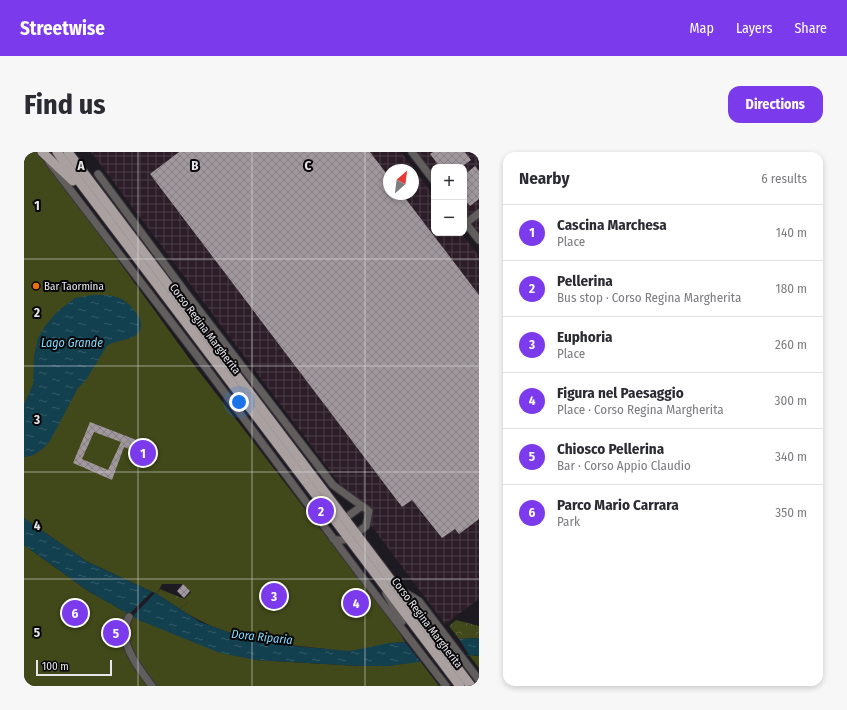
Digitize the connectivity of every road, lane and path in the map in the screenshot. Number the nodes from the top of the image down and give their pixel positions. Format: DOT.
graph roads {
  1 [pos="42,152"];
  2 [pos="57,152"];
  3 [pos="68,152"];
  4 [pos="412,152"];
  5 [pos="98,174"];
  6 [pos="431,177"];
  7 [pos="85,190"];
  8 [pos="479,213"];
  9 [pos="467,221"];
  10 [pos="467,225"];
  11 [pos="479,240"];
  12 [pos="362,506"];
  13 [pos="344,519"];
  14 [pos="353,537"];
  15 [pos="333,539"];
  16 [pos="375,574"];
  17 [pos="397,588"];
  18 [pos="130,617"];
  19 [pos="410,637"];
  20 [pos="451,667"];
  21 [pos="479,680"];
  22 [pos="152,686"];
  23 [pos="446,686"];
  24 [pos="460,686"];
  25 [pos="471,686"];
  1 -- 7 [label="main road"];
  1 -- 15 [label="street, Corso Regina Margherita"];
  2 -- 7 [label="main road, Corso Regina Margherita"];
  3 -- 13 [label="main road, Corso Regina Margherita"];
  4 -- 6 [label="street"];
  5 -- 12 [label="street"];
  7 -- 14 [label="main road, Corso Regina Margherita"];
  8 -- 9 [label="street"];
  10 -- 11 [label="street"];
  12 -- 13 [label="street"];
  12 -- 14 [label="street"];
  13 -- 14 [label="main road, Corso Regina Margherita"];
  14 -- 15 [label="street"];
  14 -- 16 [label="main road, Corso Regina Margherita"];
  14 -- 17 [label="main road, Corso Regina Margherita"];
  15 -- 19 [label="street, Corso Regina Margherita"];
  16 -- 19 [label="street, Corso Regina Margherita"];
  16 -- 20 [label="main road, Corso Regina Margherita"];
  17 -- 20 [label="main road, Corso Regina Margherita"];
  17 -- 21 [label="street, Corso Regina Margherita"];
  18 -- 22 [label="street"];
  19 -- 23 [label="street, Corso Regina Margherita"];
  20 -- 24 [label="main road, Corso Regina Margherita"];
  20 -- 25 [label="main road, Corso Regina Margherita"];
}
